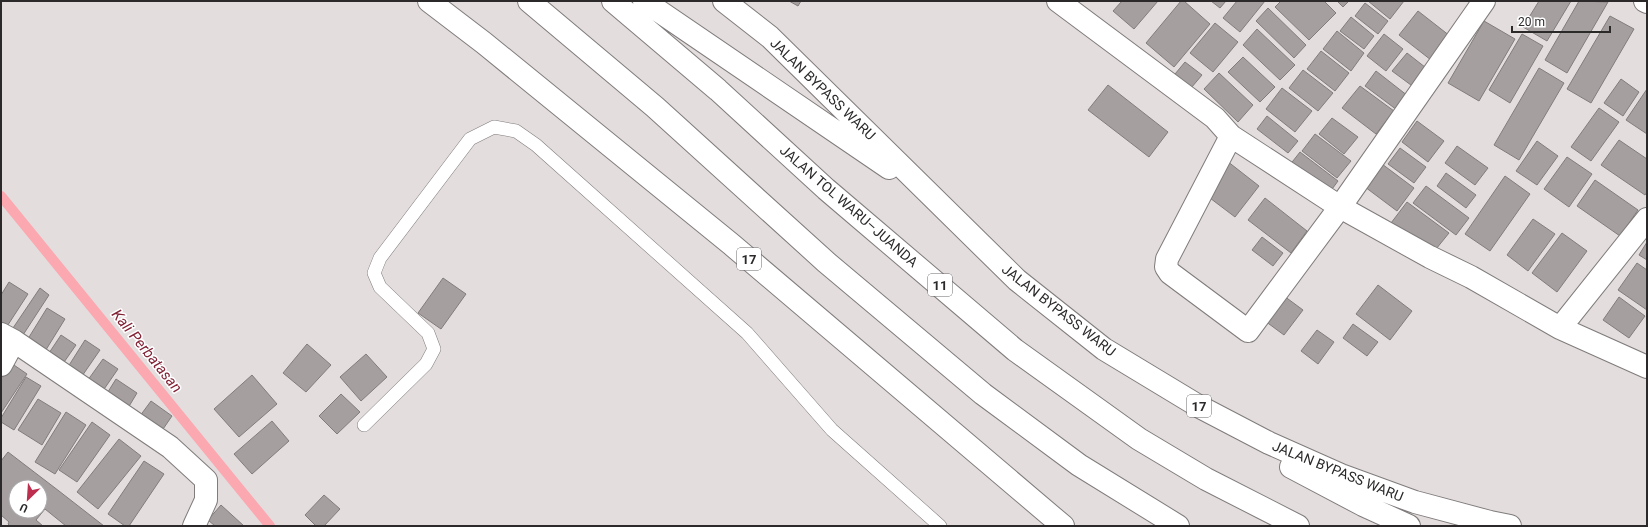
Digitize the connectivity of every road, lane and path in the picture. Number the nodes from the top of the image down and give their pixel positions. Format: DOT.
graph roads {
  1 [pos="429,1"];
  2 [pos="529,1"];
  3 [pos="613,1"];
  4 [pos="644,1"];
  5 [pos="724,1"];
  6 [pos="1058,1"];
  7 [pos="1484,1"];
  8 [pos="1231,136"];
  9 [pos="937,201"];
  10 [pos="1340,207"];
  11 [pos="1647,219"];
  12 [pos="1560,328"];
  13 [pos="8,337"];
  14 [pos="1,365"];
  15 [pos="1647,367"];
  16 [pos="1200,406"];
  17 [pos="364,425"];
  18 [pos="194,526"];
  19 [pos="940,526"];
  20 [pos="1063,526"];
  21 [pos="1178,526"];
  22 [pos="1298,526"];
  23 [pos="1409,526"];
  24 [pos="1510,526"];
  1 -- 20 [label="main road, 17"];
  2 -- 21 [label="main road"];
  3 -- 22 [label="main road, JALAN TOL WARU–JUANDA / 11"];
  4 -- 9 [label="main road"];
  5 -- 9 [label="main road, JALAN BYPASS WARU / 17"];
  6 -- 8 [label="main road"];
  7 -- 10 [label="main road"];
  8 -- 10 [label="main road"];
  8 -- 10 [label="main road"];
  9 -- 16 [label="main road, JALAN BYPASS WARU / 17"];
  10 -- 12 [label="main road"];
  11 -- 12 [label="main road"];
  12 -- 15 [label="main road"];
  13 -- 14 [label="main road"];
  13 -- 18 [label="main road"];
  16 -- 23 [label="main road"];
  16 -- 24 [label="main road, JALAN BYPASS WARU / 17"];
  17 -- 19 [label="lane"];
}
